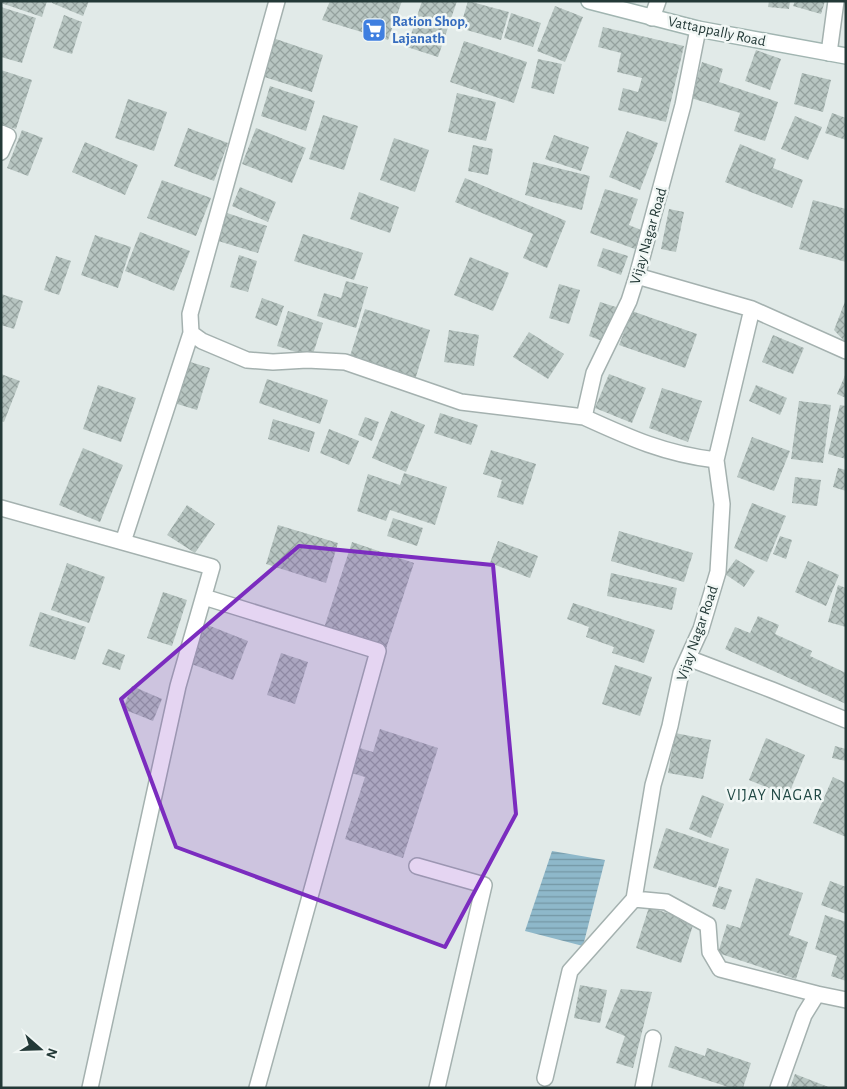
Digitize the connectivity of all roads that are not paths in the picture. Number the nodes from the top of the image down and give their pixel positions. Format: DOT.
graph roads {
  1 [pos="277,1"];
  2 [pos="589,1"];
  3 [pos="658,1"];
  4 [pos="836,1"];
  5 [pos="652,18"];
  6 [pos="698,29"];
  7 [pos="829,53"];
  8 [pos="846,56"];
  9 [pos="1,133"];
  10 [pos="1,152"];
  11 [pos="637,276"];
  12 [pos="752,309"];
  13 [pos="191,333"];
  14 [pos="846,351"];
  15 [pos="584,417"];
  16 [pos="716,460"];
  17 [pos="1,508"];
  18 [pos="123,542"];
  19 [pos="204,597"];
  20 [pos="688,658"];
  21 [pos="846,720"];
  22 [pos="416,866"];
  23 [pos="634,899"];
  24 [pos="817,994"];
  25 [pos="846,1000"];
  26 [pos="652,1038"];
  27 [pos="545,1078"];
  28 [pos="90,1088"];
  29 [pos="257,1088"];
  30 [pos="437,1088"];
  31 [pos="643,1088"];
  32 [pos="778,1088"];
  1 -- 13 [label="street"];
  2 -- 5 [label="street, Vattappally Road"];
  3 -- 5 [label="street"];
  4 -- 7 [label="street"];
  5 -- 6 [label="street, Vattappally Road"];
  6 -- 7 [label="street, Vattappally Road"];
  6 -- 11 [label="street, Vijay Nagar Road"];
  7 -- 8 [label="street, Vattappally Road"];
  9 -- 10 [label="street"];
  11 -- 12 [label="street"];
  11 -- 15 [label="street, Vijay Nagar Road"];
  12 -- 14 [label="street"];
  12 -- 16 [label="street"];
  13 -- 15 [label="street"];
  13 -- 18 [label="street"];
  15 -- 16 [label="street"];
  16 -- 20 [label="street, Vijay Nagar Road"];
  17 -- 18 [label="street"];
  18 -- 19 [label="street"];
  19 -- 28 [label="street"];
  19 -- 29 [label="street"];
  20 -- 21 [label="street"];
  20 -- 23 [label="street, Vijay Nagar Road"];
  22 -- 30 [label="street"];
  23 -- 24 [label="street"];
  23 -- 27 [label="street"];
  24 -- 25 [label="street"];
  24 -- 32 [label="street"];
  26 -- 31 [label="street"];
}
